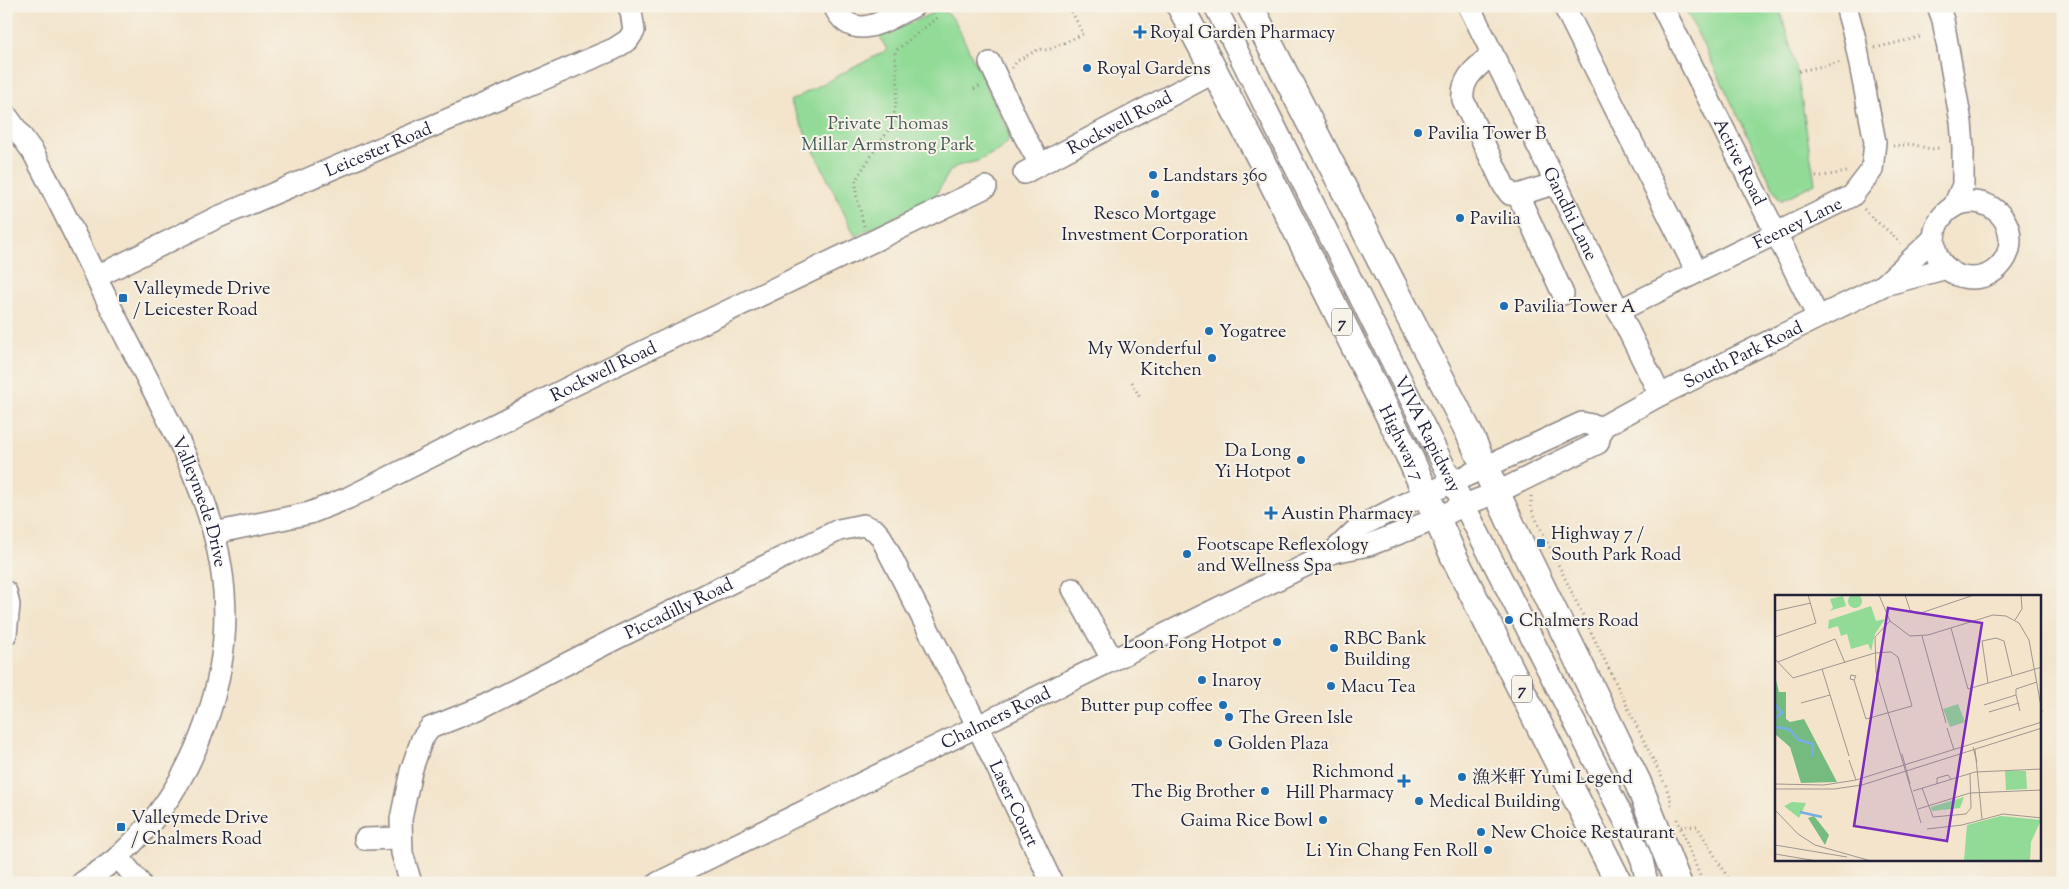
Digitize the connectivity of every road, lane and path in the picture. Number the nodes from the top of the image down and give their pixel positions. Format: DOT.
graph roads {
  1 [pos="628,6"];
  2 [pos="834,6"];
  3 [pos="914,6"];
  4 [pos="1069,6"];
  5 [pos="1180,6"];
  6 [pos="1215,6"];
  7 [pos="1250,6"];
  8 [pos="1469,6"];
  9 [pos="1564,6"];
  10 [pos="1662,6"];
  11 [pos="1846,6"];
  12 [pos="1938,6"];
  13 [pos="938,18"];
  14 [pos="1920,38"];
  15 [pos="1492,54"];
  16 [pos="1858,55"];
  17 [pos="990,63"];
  18 [pos="1011,71"];
  19 [pos="1799,71"];
  20 [pos="1215,72"];
  21 [pos="6,115"];
  22 [pos="1875,142"];
  23 [pos="1939,148"];
  24 [pos="1963,148"];
  25 [pos="1816,178"];
  26 [pos="1556,184"];
  27 [pos="986,187"];
  28 [pos="1858,188"];
  29 [pos="1518,195"];
  30 [pos="1954,206"];
  31 [pos="1989,206"];
  32 [pos="1775,234"];
  33 [pos="1934,238"];
  34 [pos="870,241"];
  35 [pos="1901,246"];
  36 [pos="1947,268"];
  37 [pos="1697,272"];
  38 [pos="96,277"];
  39 [pos="1884,285"];
  40 [pos="1563,294"];
  41 [pos="1618,311"];
  42 [pos="1818,317"];
  43 [pos="1132,382"];
  44 [pos="1660,395"];
  45 [pos="1140,398"];
  46 [pos="1602,427"];
  47 [pos="1485,467"];
  48 [pos="1452,481"];
  49 [pos="1528,491"];
  50 [pos="1496,493"];
  51 [pos="1425,494"];
  52 [pos="1464,504"];
  53 [pos="1436,518"];
  54 [pos="214,533"];
  55 [pos="1333,552"];
  56 [pos="1073,589"];
  57 [pos="6,592"];
  58 [pos="6,634"];
  59 [pos="1112,659"];
  60 [pos="977,725"];
  61 [pos="1681,827"];
  62 [pos="401,838"];
  63 [pos="365,839"];
  64 [pos="118,857"];
  65 [pos="1642,860"];
  66 [pos="82,883"];
  67 [pos="140,883"];
  68 [pos="411,883"];
  69 [pos="658,883"];
  70 [pos="1052,883"];
  71 [pos="1619,883"];
  72 [pos="1647,883"];
  73 [pos="1660,883"];
  74 [pos="1678,883"];
  75 [pos="1703,883"];
  76 [pos="1731,883"];
  1 -- 38 [label="street, Leicester Road"];
  2 -- 3 [label="street"];
  4 -- 18 [label="path"];
  5 -- 20 [label="main road, Highway 7 / 7"];
  6 -- 48 [label="street, VIVA Rapidway"];
  7 -- 47 [label="main road"];
  8 -- 15 [label="street, Gandhi Lane"];
  9 -- 37 [label="street"];
  10 -- 32 [label="street, Active Road"];
  11 -- 16 [label="street"];
  12 -- 24 [label="street"];
  13 -- 34 [label="path"];
  14 -- 16 [label="path"];
  15 -- 26 [label="street, Gandhi Lane"];
  15 -- 29 [label="street"];
  16 -- 19 [label="path"];
  16 -- 22 [label="street"];
  17 -- 20 [label="street, Rockwell Road"];
  20 -- 51 [label="main road, Highway 7 / 7"];
  21 -- 38 [label="street, Valleymede Drive"];
  22 -- 23 [label="path"];
  22 -- 28 [label="street"];
  24 -- 30 [label="street"];
  24 -- 31 [label="street"];
  25 -- 28 [label="path"];
  26 -- 29 [label="street"];
  26 -- 41 [label="street, Gandhi Lane"];
  27 -- 34 [label="street, Rockwell Road"];
  28 -- 32 [label="street, Feeney Lane"];
  28 -- 35 [label="path"];
  29 -- 40 [label="street"];
  30 -- 31 [label="street"];
  30 -- 33 [label="street"];
  31 -- 36 [label="street"];
  32 -- 37 [label="street, Feeney Lane"];
  32 -- 42 [label="street, Active Road"];
  33 -- 36 [label="street"];
  33 -- 39 [label="street, South Park Road"];
  34 -- 54 [label="street, Rockwell Road"];
  36 -- 39 [label="street, South Park Road"];
  37 -- 41 [label="street, Feeney Lane"];
  38 -- 54 [label="street, Valleymede Drive"];
  39 -- 42 [label="street, South Park Road"];
  41 -- 44 [label="street, Gandhi Lane"];
  42 -- 44 [label="street, South Park Road"];
  43 -- 45 [label="path"];
  44 -- 46 [label="street, South Park Road"];
  46 -- 47 [label="street"];
  46 -- 50 [label="street, South Park Road"];
  47 -- 48 [label="street, Chalmers Road"];
  47 -- 50 [label="main road"];
  48 -- 51 [label="street, Chalmers Road"];
  48 -- 52 [label="street, VIVA Rapidway"];
  49 -- 61 [label="path"];
  50 -- 52 [label="street, South Park Road"];
  50 -- 74 [label="main road"];
  51 -- 53 [label="main road, Highway 7 / 7"];
  51 -- 55 [label="street, Chalmers Road"];
  52 -- 53 [label="street, South Park Road"];
  52 -- 65 [label="street, VIVA Rapidway"];
  53 -- 55 [label="street, Chalmers Road"];
  53 -- 71 [label="main road, Highway 7 / 7"];
  54 -- 64 [label="street, Valleymede Drive"];
  55 -- 59 [label="street, Chalmers Road"];
  56 -- 59 [label="street"];
  57 -- 58 [label="street"];
  59 -- 60 [label="street, Chalmers Road"];
  60 -- 62 [label="street, Piccadilly Road"];
  60 -- 69 [label="street, Chalmers Road"];
  60 -- 70 [label="street, Laser Court"];
  61 -- 75 [label="path"];
  61 -- 76 [label="path"];
  62 -- 63 [label="street"];
  62 -- 68 [label="street, Piccadilly Road"];
  64 -- 66 [label="street, Valleymede Drive"];
  64 -- 67 [label="street"];
  65 -- 72 [label="street, VIVA Rapidway"];
  65 -- 73 [label="street, VIVA Rapidway"];
}
